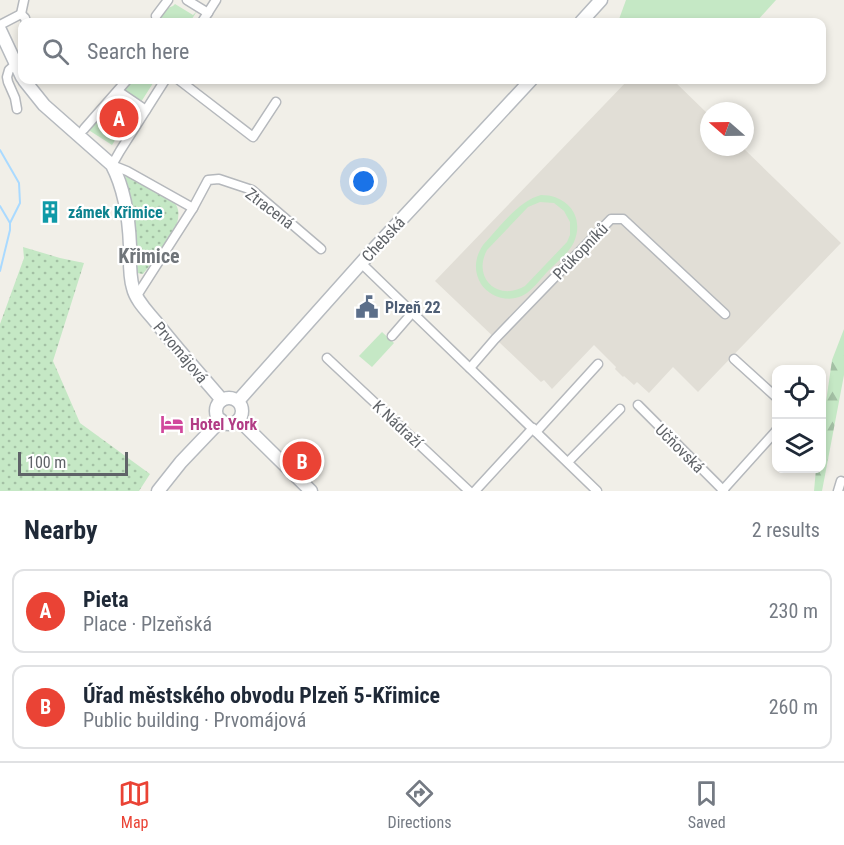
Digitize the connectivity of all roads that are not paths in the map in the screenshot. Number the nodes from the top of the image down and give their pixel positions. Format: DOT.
graph roads {
  1 [pos="24,0"];
  2 [pos="168,0"];
  3 [pos="187,0"];
  4 [pos="216,0"];
  5 [pos="601,0"];
  6 [pos="208,13"];
  7 [pos="21,14"];
  8 [pos="156,16"];
  9 [pos="25,18"];
  10 [pos="205,18"];
  11 [pos="585,18"];
  12 [pos="0,25"];
  13 [pos="0,30"];
  14 [pos="16,64"];
  15 [pos="18,68"];
  16 [pos="28,84"];
  17 [pos="124,84"];
  18 [pos="162,84"];
  19 [pos="185,84"];
  20 [pos="527,84"];
  21 [pos="118,91"];
  22 [pos="276,102"];
  23 [pos="17,109"];
  24 [pos="146,110"];
  25 [pos="84,129"];
  26 [pos="112,165"];
  27 [pos="193,208"];
  28 [pos="321,249"];
  29 [pos="361,263"];
  30 [pos="138,300"];
  31 [pos="412,313"];
  32 [pos="725,314"];
  33 [pos="392,336"];
  34 [pos="327,358"];
  35 [pos="734,358"];
  36 [pos="598,364"];
  37 [pos="470,368"];
  38 [pos="772,392"];
  39 [pos="222,400"];
  40 [pos="238,401"];
  41 [pos="638,405"];
  42 [pos="620,409"];
  43 [pos="221,420"];
  44 [pos="239,420"];
  45 [pos="534,430"];
  46 [pos="772,437"];
  47 [pos="568,462"];
  48 [pos="842,482"];
  49 [pos="158,491"];
  50 [pos="311,491"];
  51 [pos="469,491"];
  52 [pos="476,491"];
  53 [pos="597,491"];
  54 [pos="723,491"];
  55 [pos="838,491"];
  1 -- 7 [label="street"];
  2 -- 8 [label="street"];
  3 -- 6 [label="street"];
  4 -- 6 [label="street"];
  5 -- 11 [label="main road"];
  6 -- 10 [label="street"];
  7 -- 9 [label="street"];
  7 -- 12 [label="street"];
  13 -- 14 [label="main road"];
  14 -- 15 [label="main road"];
  14 -- 23 [label="street"];
  16 -- 26 [label="main road"];
  17 -- 21 [label="street"];
  18 -- 24 [label="street"];
  19 -- 22 [label="street"];
  20 -- 29 [label="main road, Chebská"];
  21 -- 24 [label="street"];
  21 -- 25 [label="street"];
  24 -- 26 [label="street"];
  26 -- 27 [label="street"];
  26 -- 30 [label="main road"];
  27 -- 28 [label="street, Ztracená"];
  27 -- 30 [label="street"];
  29 -- 31 [label="street"];
  29 -- 40 [label="main road, Chebská"];
  30 -- 39 [label="main road, Prvomájová"];
  31 -- 33 [label="street"];
  31 -- 37 [label="street"];
  32 -- 37 [label="street, Průkopníků"];
  34 -- 51 [label="street, K Nádraží"];
  35 -- 38 [label="street"];
  36 -- 45 [label="street"];
  37 -- 45 [label="street"];
  39 -- 40 [label="main road"];
  39 -- 43 [label="main road"];
  40 -- 44 [label="main road"];
  41 -- 54 [label="street, Učňovská"];
  42 -- 47 [label="street"];
  43 -- 44 [label="main road"];
  43 -- 49 [label="main road"];
  44 -- 50 [label="main road"];
  45 -- 47 [label="street"];
  45 -- 52 [label="street"];
  46 -- 54 [label="street, Učňovská"];
  47 -- 53 [label="street"];
  48 -- 55 [label="street"];
}
